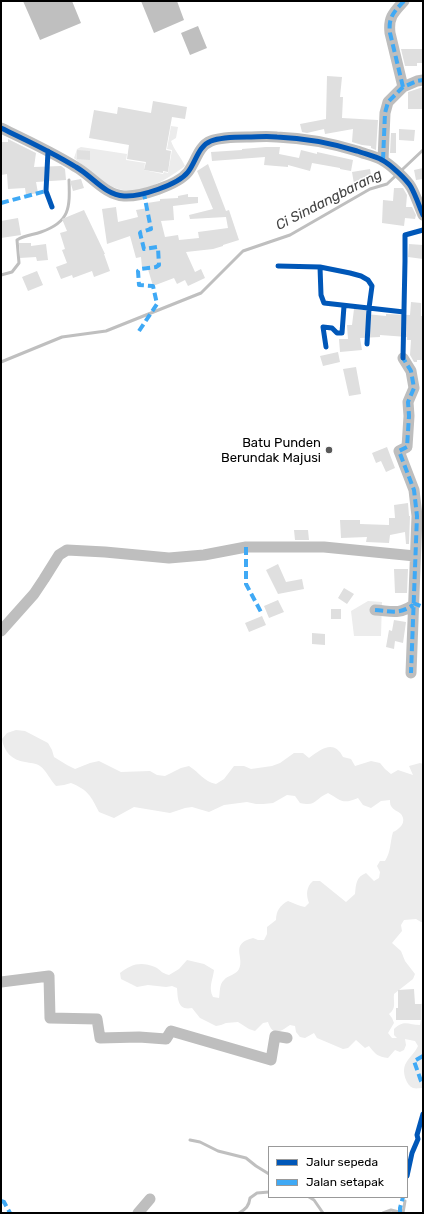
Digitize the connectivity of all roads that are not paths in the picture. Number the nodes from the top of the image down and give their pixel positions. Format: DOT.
graph roads {
  1 [pos="404,1"];
  2 [pos="423,80"];
  3 [pos="403,87"];
  4 [pos="1,128"];
  5 [pos="385,162"];
  6 [pos="423,215"];
  7 [pos="402,358"];
  8 [pos="420,516"];
  9 [pos="415,556"];
  10 [pos="416,605"];
  11 [pos="375,610"];
  12 [pos="1,631"];
  13 [pos="411,673"];
  14 [pos="1,982"];
  15 [pos="287,1038"];
  16 [pos="150,1199"];
  17 [pos="138,1213"];
  1 -- 3 [label="street"];
  2 -- 3 [label="street"];
  3 -- 5 [label="street"];
  4 -- 5 [label="street"];
  5 -- 6 [label="street"];
  7 -- 8 [label="street"];
  8 -- 9 [label="street"];
  9 -- 10 [label="street"];
  9 -- 12 [label="street"];
  10 -- 11 [label="street"];
  10 -- 13 [label="street"];
  14 -- 15 [label="street"];
  16 -- 17 [label="street"];
}
